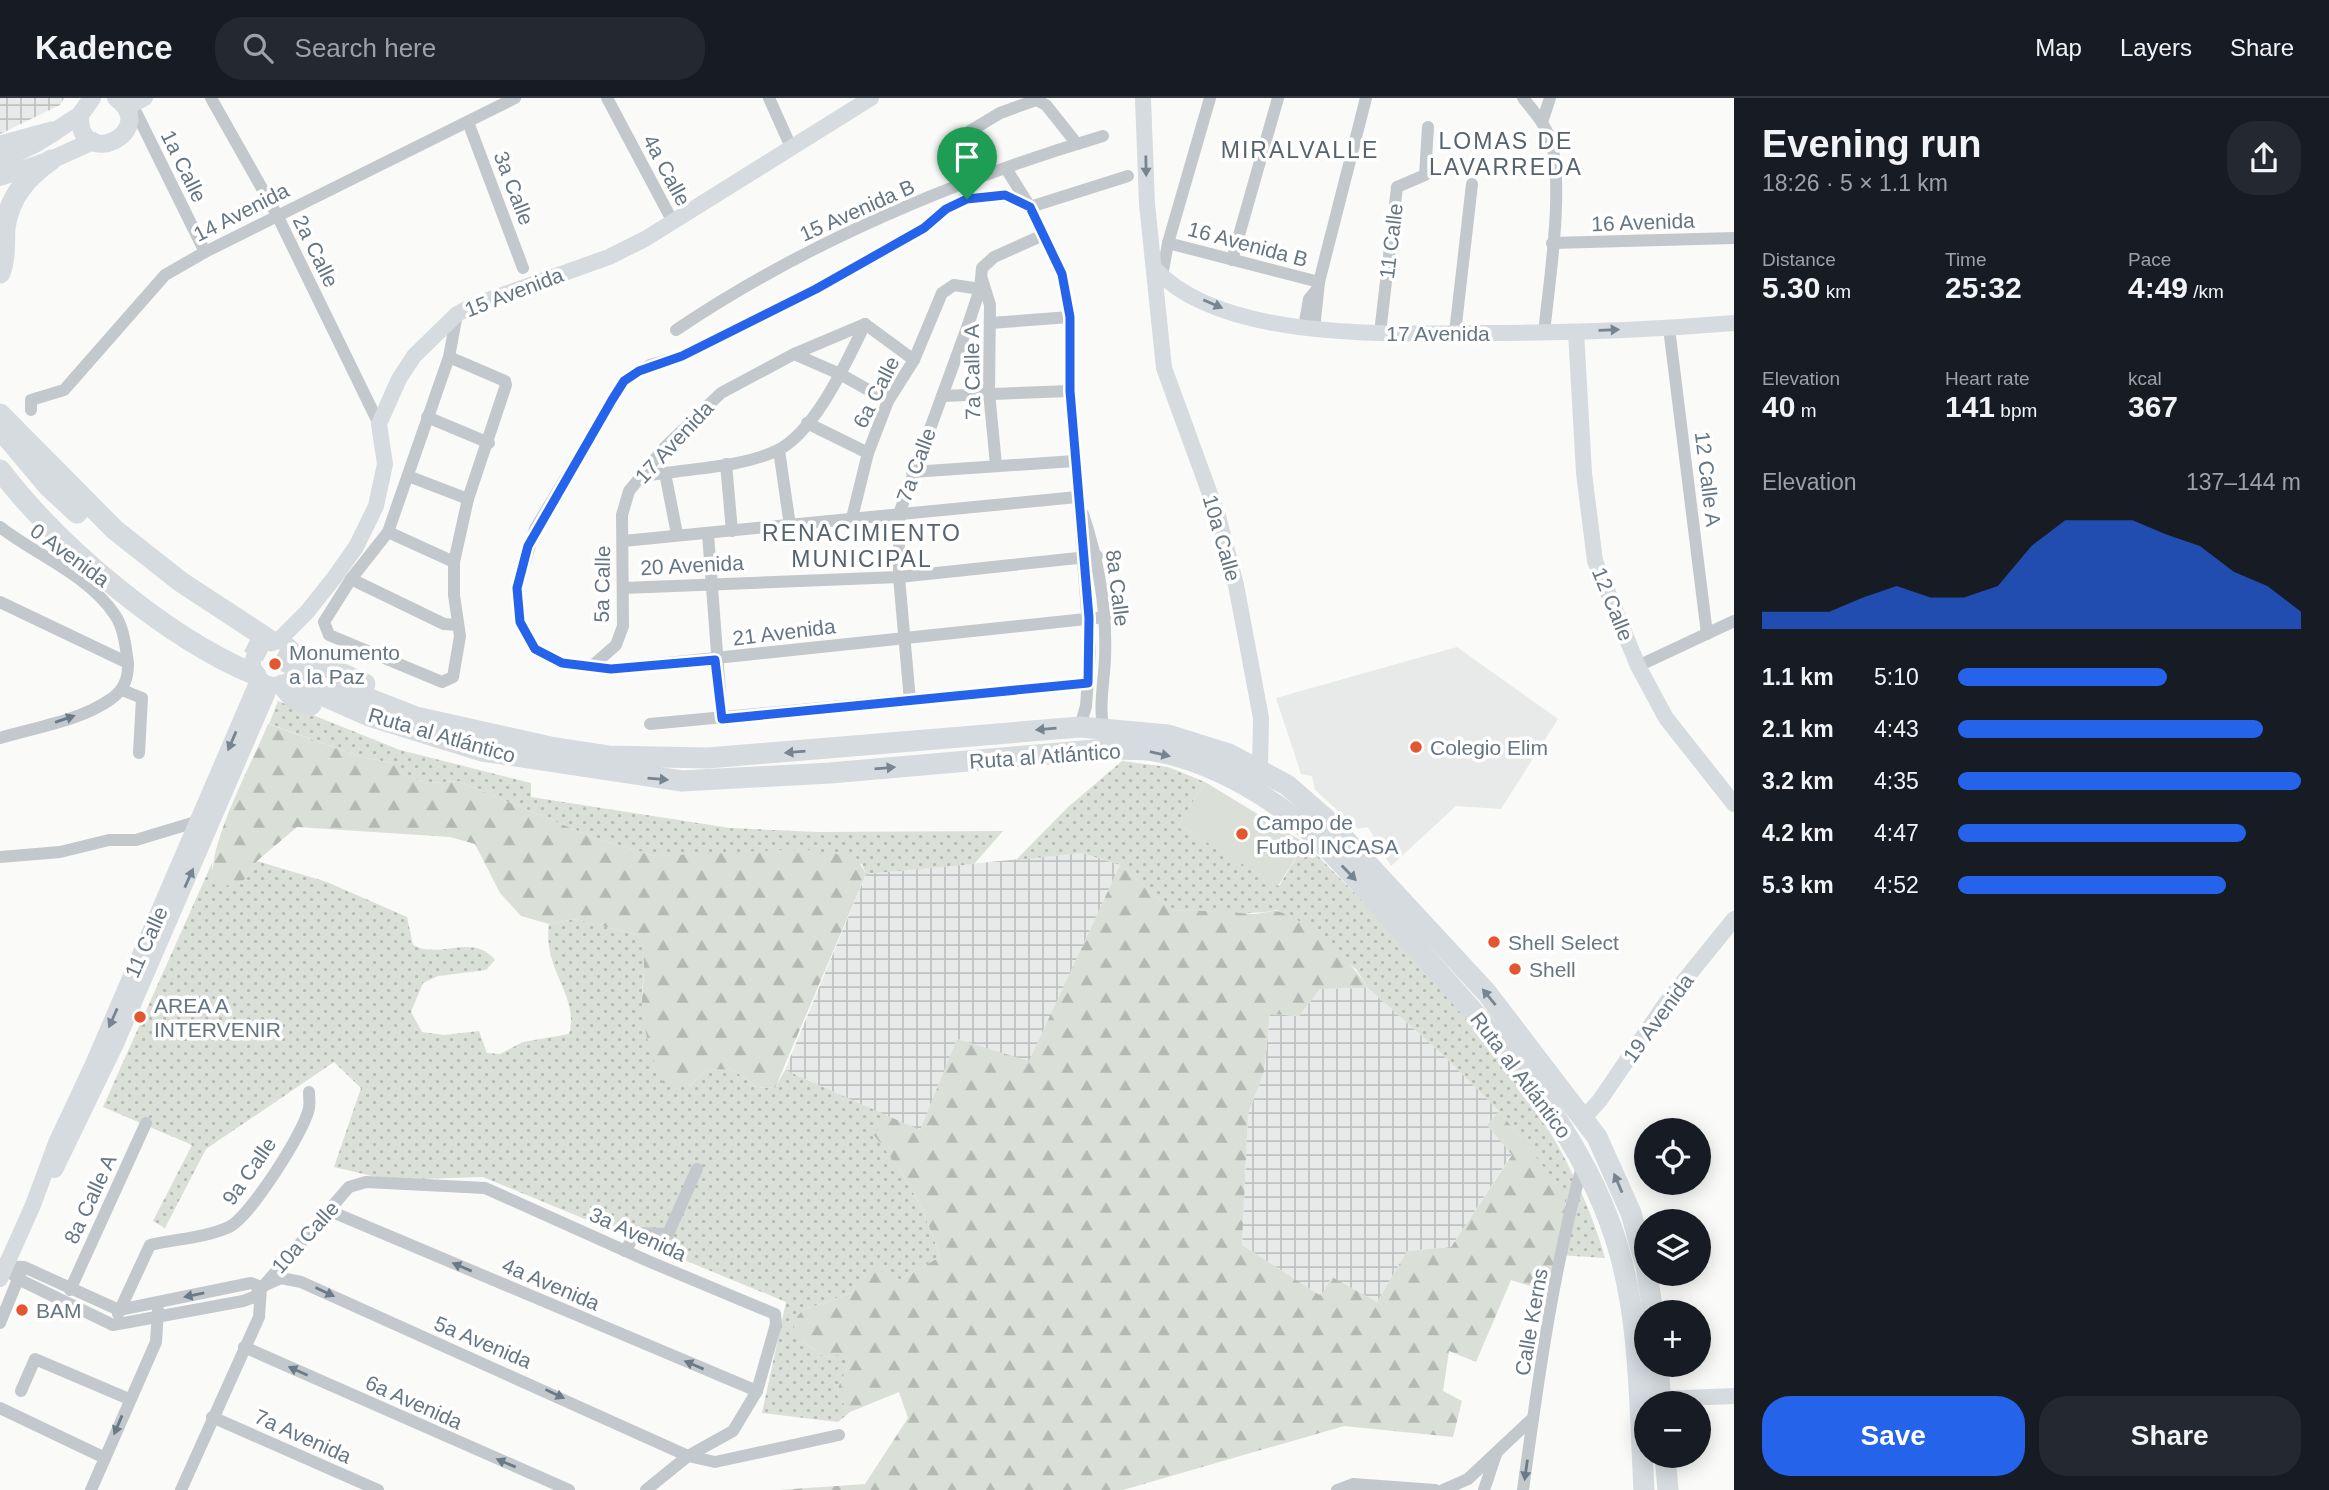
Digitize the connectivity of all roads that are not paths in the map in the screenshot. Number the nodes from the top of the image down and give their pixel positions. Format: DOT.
graph roads {
  1 [pos="92,98"];
  2 [pos="211,98"];
  3 [pos="514,98"];
  4 [pos="607,98"];
  5 [pos="769,98"];
  6 [pos="871,98"];
  7 [pos="1143,98"];
  8 [pos="1210,98"];
  9 [pos="1366,98"];
  10 [pos="1523,98"];
  11 [pos="1550,98"];
  12 [pos="130,101"];
  13 [pos="1276,101"];
  14 [pos="80,115"];
  15 [pos="468,122"];
  16 [pos="1542,122"];
  17 [pos="1427,127"];
  18 [pos="970,131"];
  19 [pos="52,132"];
  20 [pos="1103,136"];
  21 [pos="93,141"];
  22 [pos="1077,144"];
  23 [pos="0,146"];
  24 [pos="791,147"];
  25 [pos="51,160"];
  26 [pos="0,161"];
  27 [pos="1007,170"];
  28 [pos="1128,176"];
  29 [pos="0,177"];
  30 [pos="1472,184"];
  31 [pos="1028,206"];
  32 [pos="277,215"];
  33 [pos="673,222"];
  34 [pos="1041,236"];
  35 [pos="1734,238"];
  36 [pos="1552,243"];
  37 [pos="1167,247"];
  38 [pos="205,252"];
  39 [pos="1232,260"];
  40 [pos="523,268"];
  41 [pos="0,272"];
  42 [pos="1159,273"];
  43 [pos="981,284"];
  44 [pos="1318,285"];
  45 [pos="1184,291"];
  46 [pos="1158,312"];
  47 [pos="457,314"];
  48 [pos="1070,317"];
  49 [pos="990,323"];
  50 [pos="1734,323"];
  51 [pos="865,324"];
  52 [pos="1309,328"];
  53 [pos="1670,328"];
  54 [pos="676,330"];
  55 [pos="1576,331"];
  56 [pos="1380,333"];
  57 [pos="1544,333"];
  58 [pos="1455,334"];
  59 [pos="794,354"];
  60 [pos="449,358"];
  61 [pos="914,360"];
  62 [pos="840,374"];
  63 [pos="1070,391"];
  64 [pos="989,392"];
  65 [pos="942,396"];
  66 [pos="888,401"];
  67 [pos="31,410"];
  68 [pos="0,414"];
  69 [pos="427,416"];
  70 [pos="807,423"];
  71 [pos="379,424"];
  72 [pos="0,429"];
  73 [pos="489,443"];
  74 [pos="779,450"];
  75 [pos="0,453"];
  76 [pos="868,453"];
  77 [pos="1075,461"];
  78 [pos="726,464"];
  79 [pos="996,465"];
  80 [pos="0,470"];
  81 [pos="912,472"];
  82 [pos="665,473"];
  83 [pos="408,476"];
  84 [pos="642,476"];
  85 [pos="629,491"];
  86 [pos="1077,497"];
  87 [pos="468,499"];
  88 [pos="898,514"];
  89 [pos="852,518"];
  90 [pos="790,526"];
  91 [pos="0,527"];
  92 [pos="732,531"];
  93 [pos="388,532"];
  94 [pos="677,534"];
  95 [pos="708,534"];
  96 [pos="623,541"];
  97 [pos="1097,556"];
  98 [pos="1082,558"];
  99 [pos="454,562"];
  100 [pos="898,577"];
  101 [pos="344,581"];
  102 [pos="709,583"];
  103 [pos="623,588"];
  104 [pos="0,602"];
  105 [pos="307,612"];
  106 [pos="1105,617"];
  107 [pos="1089,618"];
  108 [pos="1734,621"];
  109 [pos="458,625"];
  110 [pos="1707,634"];
  111 [pos="905,637"];
  112 [pos="274,641"];
  113 [pos="715,660"];
  114 [pos="128,663"];
  115 [pos="1638,666"];
  116 [pos="591,667"];
  117 [pos="283,674"];
  118 [pos="1088,683"];
  119 [pos="122,690"];
  120 [pos="910,701"];
  121 [pos="722,719"];
  122 [pos="650,724"];
  123 [pos="1080,727"];
  124 [pos="1103,728"];
  125 [pos="0,738"];
  126 [pos="139,753"];
  127 [pos="1260,769"];
  128 [pos="1734,804"];
  129 [pos="206,822"];
  130 [pos="0,857"];
  131 [pos="1734,919"];
  132 [pos="309,1092"];
  133 [pos="1584,1118"];
  134 [pos="146,1123"];
  135 [pos="1584,1162"];
  136 [pos="696,1169"];
  137 [pos="485,1188"];
  138 [pos="330,1212"];
  139 [pos="1634,1228"];
  140 [pos="625,1251"];
  141 [pos="2,1270"];
  142 [pos="21,1273"];
  143 [pos="261,1287"];
  144 [pos="70,1290"];
  145 [pos="158,1309"];
  146 [pos="119,1310"];
  147 [pos="0,1323"];
  148 [pos="113,1325"];
  149 [pos="244,1347"];
  150 [pos="21,1391"];
  151 [pos="757,1391"];
  152 [pos="1734,1396"];
  153 [pos="1711,1398"];
  154 [pos="129,1399"];
  155 [pos="0,1408"];
  156 [pos="212,1417"];
  157 [pos="1533,1418"];
  158 [pos="839,1435"];
  159 [pos="1497,1448"];
  160 [pos="688,1456"];
  161 [pos="105,1458"];
  162 [pos="1666,1468"];
  163 [pos="1401,1489"];
  164 [pos="91,1490"];
  165 [pos="182,1490"];
  166 [pos="378,1490"];
  167 [pos="569,1490"];
  168 [pos="646,1490"];
  169 [pos="1337,1490"];
  170 [pos="1435,1490"];
  171 [pos="1443,1490"];
  172 [pos="1484,1490"];
  173 [pos="1523,1490"];
  174 [pos="1644,1490"];
  175 [pos="1668,1490"];
  1 -- 14 [label="main road"];
  2 -- 32 [label="street, 2a Calle"];
  3 -- 15 [label="street, 14 Avenida"];
  4 -- 33 [label="street, 4a Calle"];
  5 -- 24 [label="street"];
  6 -- 24 [label="street, 15 Avenida"];
  7 -- 42 [label="street, one-way"];
  8 -- 37 [label="street"];
  9 -- 44 [label="street"];
  10 -- 16 [label="street"];
  11 -- 16 [label="street"];
  12 -- 21 [label="main road"];
  12 -- 38 [label="street, 1a Calle"];
  13 -- 39 [label="street"];
  14 -- 19 [label="main road"];
  14 -- 21 [label="main road"];
  15 -- 32 [label="street, 14 Avenida"];
  15 -- 40 [label="street, 3a Calle"];
  16 -- 36 [label="street"];
  17 -- 56 [label="street, 11 Calle"];
  18 -- 22 [label="street"];
  19 -- 23 [label="highway"];
  19 -- 26 [label="main road"];
  20 -- 22 [label="street, 15 Avenida B"];
  21 -- 25 [label="main road"];
  22 -- 27 [label="street, 15 Avenida B"];
  24 -- 33 [label="street, 15 Avenida"];
  25 -- 29 [label="main road"];
  25 -- 41 [label="highway"];
  27 -- 31 [label="street, 8a Calle"];
  27 -- 54 [label="street, 15 Avenida B"];
  28 -- 31 [label="street"];
  30 -- 58 [label="street"];
  31 -- 34 [label="street, 8a Calle"];
  31 -- 116 [label="street, 21 Avenida"];
  32 -- 38 [label="street, 14 Avenida"];
  32 -- 71 [label="street, 2a Calle"];
  33 -- 47 [label="street, 15 Avenida"];
  34 -- 43 [label="street"];
  34 -- 48 [label="street, 8a Calle"];
  35 -- 36 [label="street, 16 Avenida"];
  36 -- 57 [label="street"];
  37 -- 39 [label="street, 16 Avenida B"];
  37 -- 42 [label="street"];
  38 -- 67 [label="street, 14 Avenida"];
  39 -- 44 [label="street, 16 Avenida B"];
  42 -- 45 [label="street, 17 Avenida"];
  42 -- 46 [label="street, 10a Calle"];
  43 -- 49 [label="street, 7a Calle A"];
  43 -- 61 [label="street, 6a Calle"];
  43 -- 65 [label="street, 7a Calle"];
  44 -- 52 [label="street"];
  45 -- 46 [label="street"];
  45 -- 52 [label="street, 17 Avenida, one-way"];
  46 -- 127 [label="street, 10a Calle"];
  47 -- 60 [label="street"];
  47 -- 71 [label="street, 15 Avenida"];
  48 -- 49 [label="street"];
  48 -- 63 [label="street, 8a Calle"];
  49 -- 64 [label="street, 7a Calle A"];
  50 -- 53 [label="street, 17 Avenida"];
  51 -- 59 [label="street, 17 Avenida"];
  51 -- 61 [label="street"];
  51 -- 62 [label="street"];
  52 -- 56 [label="street, 17 Avenida"];
  55 -- 53 [label="street, 17 Avenida, one-way"];
  53 -- 110 [label="street, 12 Calle A"];
  55 -- 57 [label="street, 17 Avenida"];
  55 -- 115 [label="street, 12 Calle"];
  56 -- 58 [label="street, 17 Avenida"];
  57 -- 58 [label="street, 17 Avenida"];
  59 -- 62 [label="street"];
  59 -- 84 [label="street, 17 Avenida"];
  60 -- 69 [label="street"];
  60 -- 73 [label="street"];
  61 -- 66 [label="street, 6a Calle"];
  62 -- 66 [label="street"];
  62 -- 70 [label="street"];
  63 -- 64 [label="street"];
  63 -- 77 [label="street, 8a Calle"];
  64 -- 65 [label="street"];
  64 -- 79 [label="street, 7a Calle A"];
  65 -- 81 [label="street, 7a Calle"];
  66 -- 76 [label="street, 6a Calle"];
  68 -- 112 [label="highway"];
  69 -- 73 [label="street"];
  69 -- 83 [label="street"];
  70 -- 74 [label="street"];
  70 -- 76 [label="street"];
  71 -- 101 [label="street"];
  72 -- 75 [label="highway"];
  73 -- 87 [label="street"];
  74 -- 78 [label="street"];
  74 -- 90 [label="street"];
  76 -- 89 [label="street, 6a Calle"];
  77 -- 79 [label="street"];
  77 -- 86 [label="street, 8a Calle"];
  78 -- 82 [label="street"];
  78 -- 92 [label="street"];
  79 -- 81 [label="street"];
  80 -- 117 [label="highway"];
  81 -- 88 [label="street, 7a Calle"];
  82 -- 84 [label="street"];
  82 -- 94 [label="street"];
  83 -- 87 [label="street"];
  83 -- 93 [label="street"];
  84 -- 85 [label="street, 17 Avenida"];
  85 -- 96 [label="street, 5a Calle"];
  86 -- 88 [label="street"];
  86 -- 97 [label="street, 8a Calle"];
  86 -- 98 [label="street, 8a Calle"];
  87 -- 99 [label="street"];
  88 -- 89 [label="street"];
  88 -- 100 [label="street, 7a Calle"];
  89 -- 90 [label="street"];
  90 -- 92 [label="street"];
  91 -- 114 [label="street, 0 Avenida"];
  92 -- 95 [label="street"];
  93 -- 99 [label="street"];
  93 -- 101 [label="street"];
  94 -- 95 [label="street"];
  94 -- 96 [label="street"];
  95 -- 102 [label="street"];
  96 -- 103 [label="street, 5a Calle"];
  97 -- 98 [label="street, 20 Avenida"];
  97 -- 106 [label="street, 8a Calle"];
  98 -- 100 [label="street, 20 Avenida"];
  98 -- 107 [label="street, 8a Calle"];
  99 -- 109 [label="street"];
  100 -- 102 [label="street, 20 Avenida"];
  100 -- 111 [label="street, 7a Calle"];
  101 -- 105 [label="street"];
  101 -- 109 [label="street"];
  101 -- 109 [label="street"];
  102 -- 103 [label="street, 20 Avenida"];
  102 -- 113 [label="street"];
  103 -- 116 [label="street, 5a Calle"];
  104 -- 114 [label="street"];
  105 -- 112 [label="street"];
  105 -- 117 [label="street"];
  106 -- 107 [label="street, 21 Avenida"];
  106 -- 124 [label="street, 8a Calle"];
  107 -- 111 [label="street, 21 Avenida"];
  107 -- 118 [label="street, 8a Calle"];
  108 -- 110 [label="street"];
  110 -- 115 [label="street"];
  111 -- 113 [label="street, 21 Avenida"];
  111 -- 120 [label="street, 7a Calle"];
  112 -- 117 [label="street"];
  112 -- 117 [label="street"];
  113 -- 116 [label="street, 21 Avenida"];
  113 -- 121 [label="street"];
  114 -- 119 [label="street, 0 Avenida"];
  115 -- 128 [label="street, 12 Calle"];
  123 -- 117 [label="highway, Ruta al Atlántico, one-way"];
  117 -- 129 [label="street, 11 Calle"];
  117 -- 135 [label="highway, Ruta al Atlántico, one-way"];
  118 -- 120 [label="street"];
  118 -- 123 [label="street, 8a Calle"];
  125 -- 119 [label="street, one-way"];
  119 -- 126 [label="street"];
  120 -- 121 [label="street"];
  121 -- 122 [label="street"];
  123 -- 124 [label="highway, Ruta al Atlántico"];
  124 -- 127 [label="highway, Ruta al Atlántico"];
  133 -- 127 [label="highway, Ruta al Atlántico, one-way"];
  129 -- 130 [label="street"];
  129 -- 141 [label="street, 11 Calle"];
  131 -- 133 [label="street, 19 Avenida"];
  132 -- 146 [label="street, 9a Calle"];
  139 -- 133 [label="highway, Ruta al Atlántico, one-way"];
  134 -- 144 [label="street, 8a Calle A"];
  135 -- 157 [label="street, Calle Kerns"];
  135 -- 174 [label="highway, Ruta al Atlántico"];
  136 -- 140 [label="street"];
  137 -- 138 [label="street, 10a Calle"];
  137 -- 140 [label="street, 3a Avenida"];
  138 -- 143 [label="street, 10a Calle"];
  151 -- 138 [label="street, 4a Avenida, one-way"];
  140 -- 151 [label="street, 3a Avenida"];
  141 -- 142 [label="street"];
  142 -- 144 [label="street"];
  142 -- 147 [label="street"];
  142 -- 148 [label="street"];
  143 -- 145 [label="street, 5a Avenida"];
  143 -- 149 [label="street, 10a Calle"];
  143 -- 160 [label="street, 5a Avenida, one-way"];
  144 -- 146 [label="street"];
  145 -- 146 [label="street, 5a Avenida"];
  145 -- 148 [label="street, 5a Avenida"];
  145 -- 154 [label="street"];
  146 -- 148 [label="street, 9a Calle"];
  149 -- 156 [label="street, 10a Calle"];
  167 -- 149 [label="street, 6a Avenida, one-way"];
  150 -- 154 [label="street"];
  151 -- 160 [label="street"];
  152 -- 153 [label="street"];
  154 -- 161 [label="street, one-way"];
  155 -- 161 [label="street"];
  156 -- 165 [label="street, 10a Calle"];
  156 -- 166 [label="street, 7a Avenida"];
  157 -- 159 [label="street"];
  157 -- 173 [label="street, Calle Kerns, one-way"];
  158 -- 160 [label="street, 5a Avenida"];
  159 -- 171 [label="street"];
  159 -- 172 [label="street"];
  160 -- 168 [label="street"];
  161 -- 164 [label="street"];
  162 -- 175 [label="highway"];
  163 -- 169 [label="street"];
  163 -- 170 [label="street"];
}
